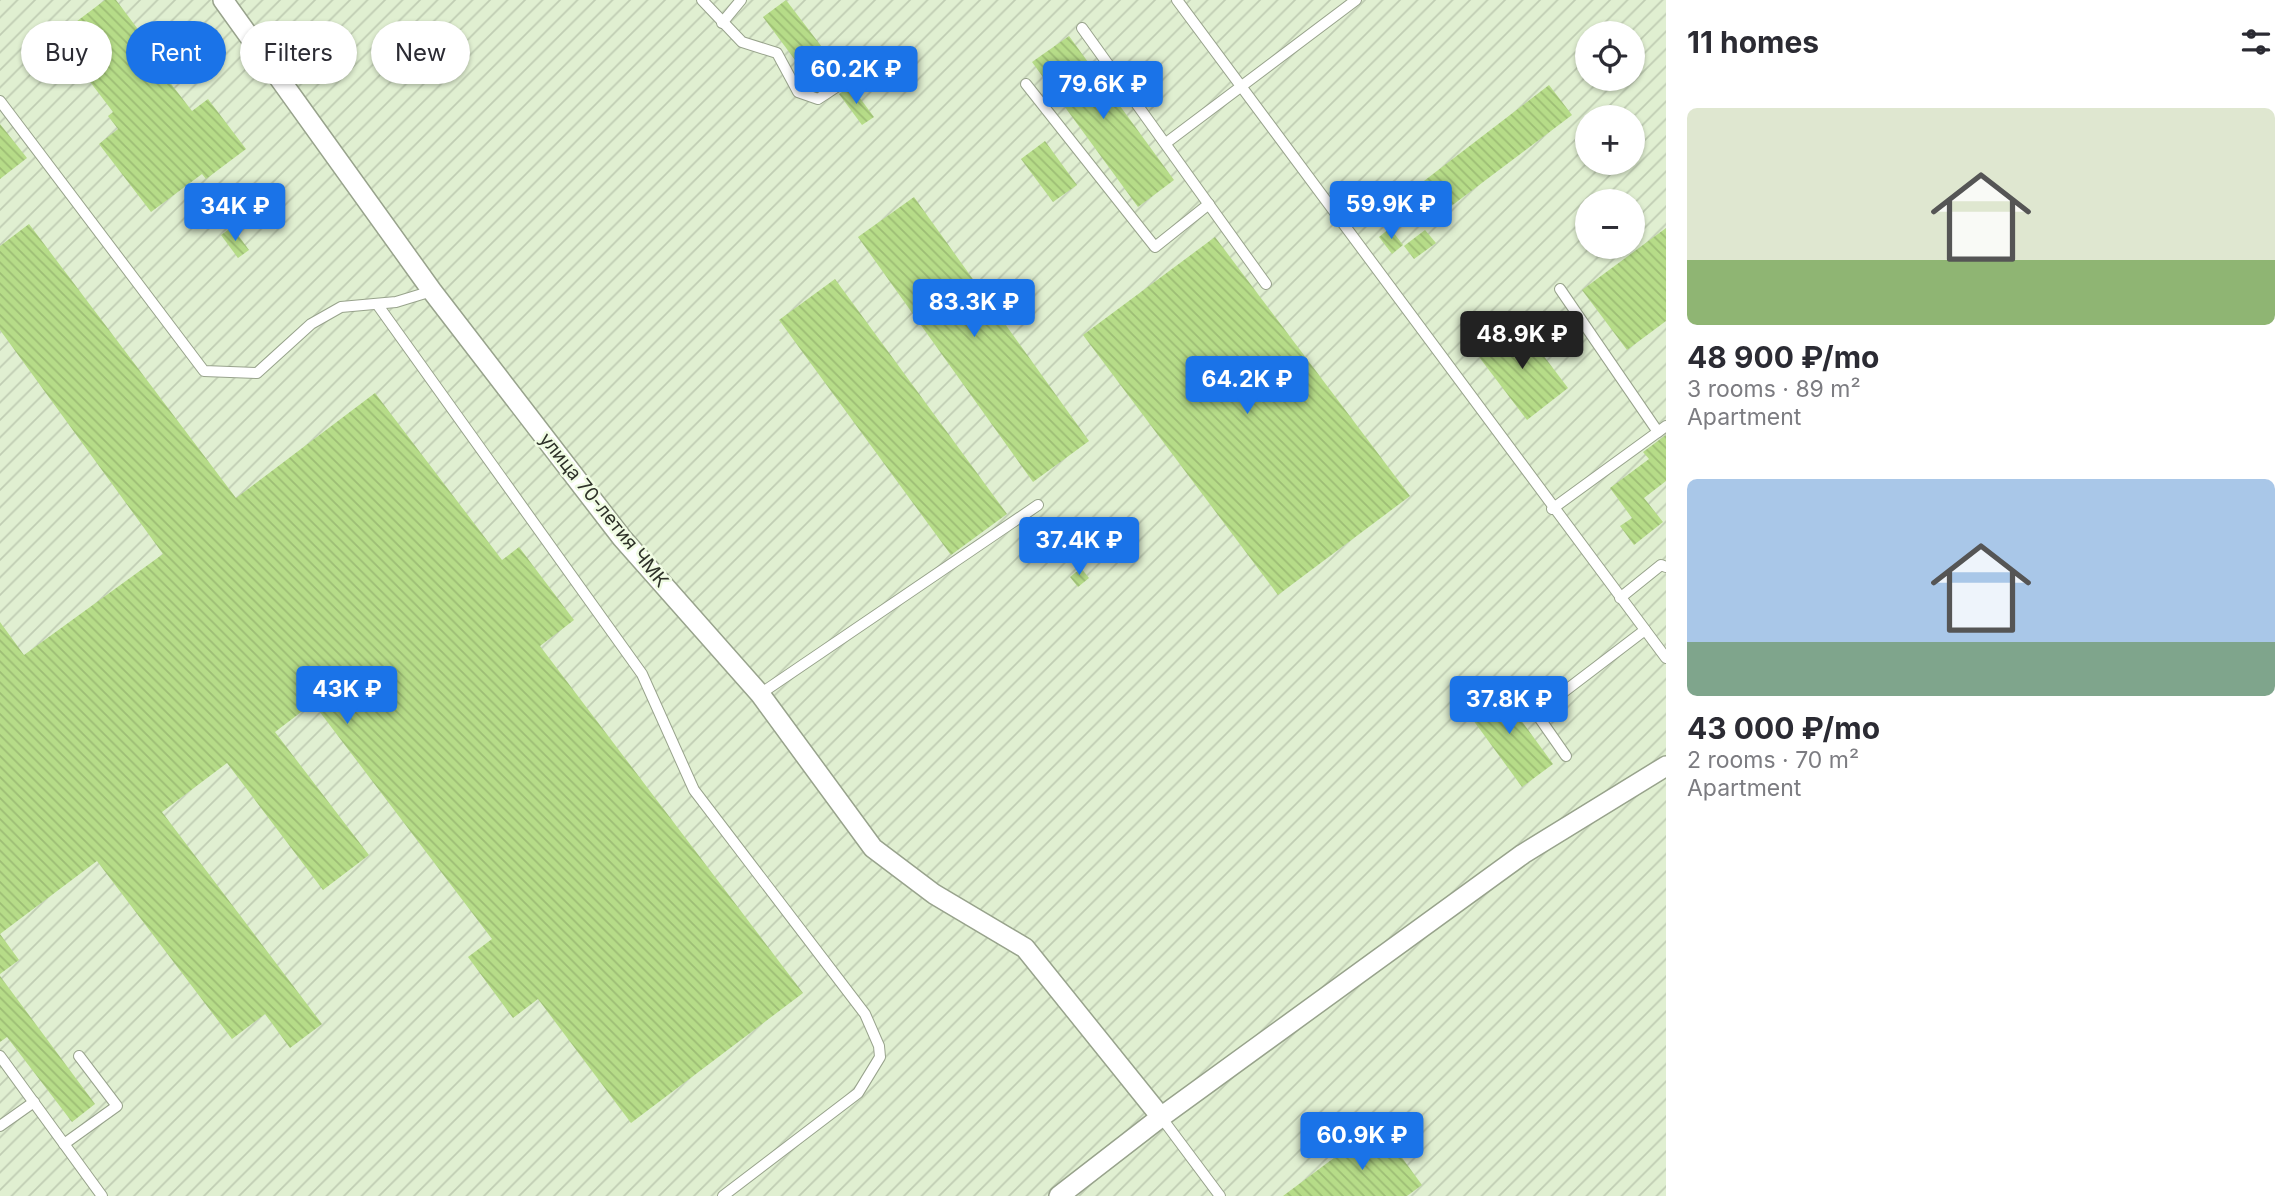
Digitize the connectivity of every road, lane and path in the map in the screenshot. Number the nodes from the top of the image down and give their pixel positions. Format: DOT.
graph roads {
  1 [pos="223,0"];
  2 [pos="702,0"];
  3 [pos="741,0"];
  4 [pos="1177,0"];
  5 [pos="1356,0"];
  6 [pos="722,23"];
  7 [pos="1082,28"];
  8 [pos="846,80"];
  9 [pos="1026,83"];
  10 [pos="1240,88"];
  11 [pos="0,101"];
  12 [pos="1166,143"];
  13 [pos="1209,204"];
  14 [pos="1266,284"];
  15 [pos="1560,289"];
  16 [pos="432,291"];
  17 [pos="377,304"];
  18 [pos="1662,429"];
  19 [pos="1038,505"];
  20 [pos="1552,509"];
  21 [pos="1666,566"];
  22 [pos="1620,598"];
  23 [pos="1645,630"];
  24 [pos="1666,658"];
  25 [pos="760,694"];
  26 [pos="1566,756"];
  27 [pos="1666,766"];
  28 [pos="0,1056"];
  29 [pos="79,1056"];
  30 [pos="34,1102"];
  31 [pos="1161,1117"];
  32 [pos="0,1126"];
  33 [pos="64,1144"];
  34 [pos="102,1196"];
  35 [pos="723,1196"];
  36 [pos="1059,1196"];
  37 [pos="1220,1196"];
  1 -- 16 [label="street, улица 70-летия ЧМК"];
  2 -- 6 [label="lane"];
  3 -- 6 [label="lane"];
  4 -- 10 [label="lane"];
  5 -- 10 [label="lane"];
  6 -- 8 [label="lane"];
  7 -- 12 [label="lane"];
  9 -- 13 [label="lane"];
  10 -- 12 [label="lane"];
  10 -- 20 [label="lane"];
  11 -- 17 [label="lane"];
  12 -- 13 [label="lane"];
  13 -- 14 [label="lane"];
  15 -- 18 [label="lane"];
  16 -- 17 [label="lane"];
  16 -- 25 [label="street, улица 70-летия ЧМК"];
  17 -- 35 [label="lane"];
  18 -- 20 [label="lane"];
  19 -- 25 [label="lane"];
  20 -- 22 [label="lane"];
  21 -- 22 [label="lane"];
  22 -- 23 [label="lane"];
  23 -- 24 [label="lane"];
  23 -- 26 [label="lane"];
  25 -- 31 [label="street, улица 70-летия ЧМК"];
  27 -- 31 [label="street"];
  28 -- 30 [label="lane"];
  29 -- 33 [label="lane"];
  30 -- 32 [label="lane"];
  30 -- 33 [label="lane"];
  31 -- 36 [label="street"];
  31 -- 37 [label="lane"];
  33 -- 34 [label="lane"];
}
